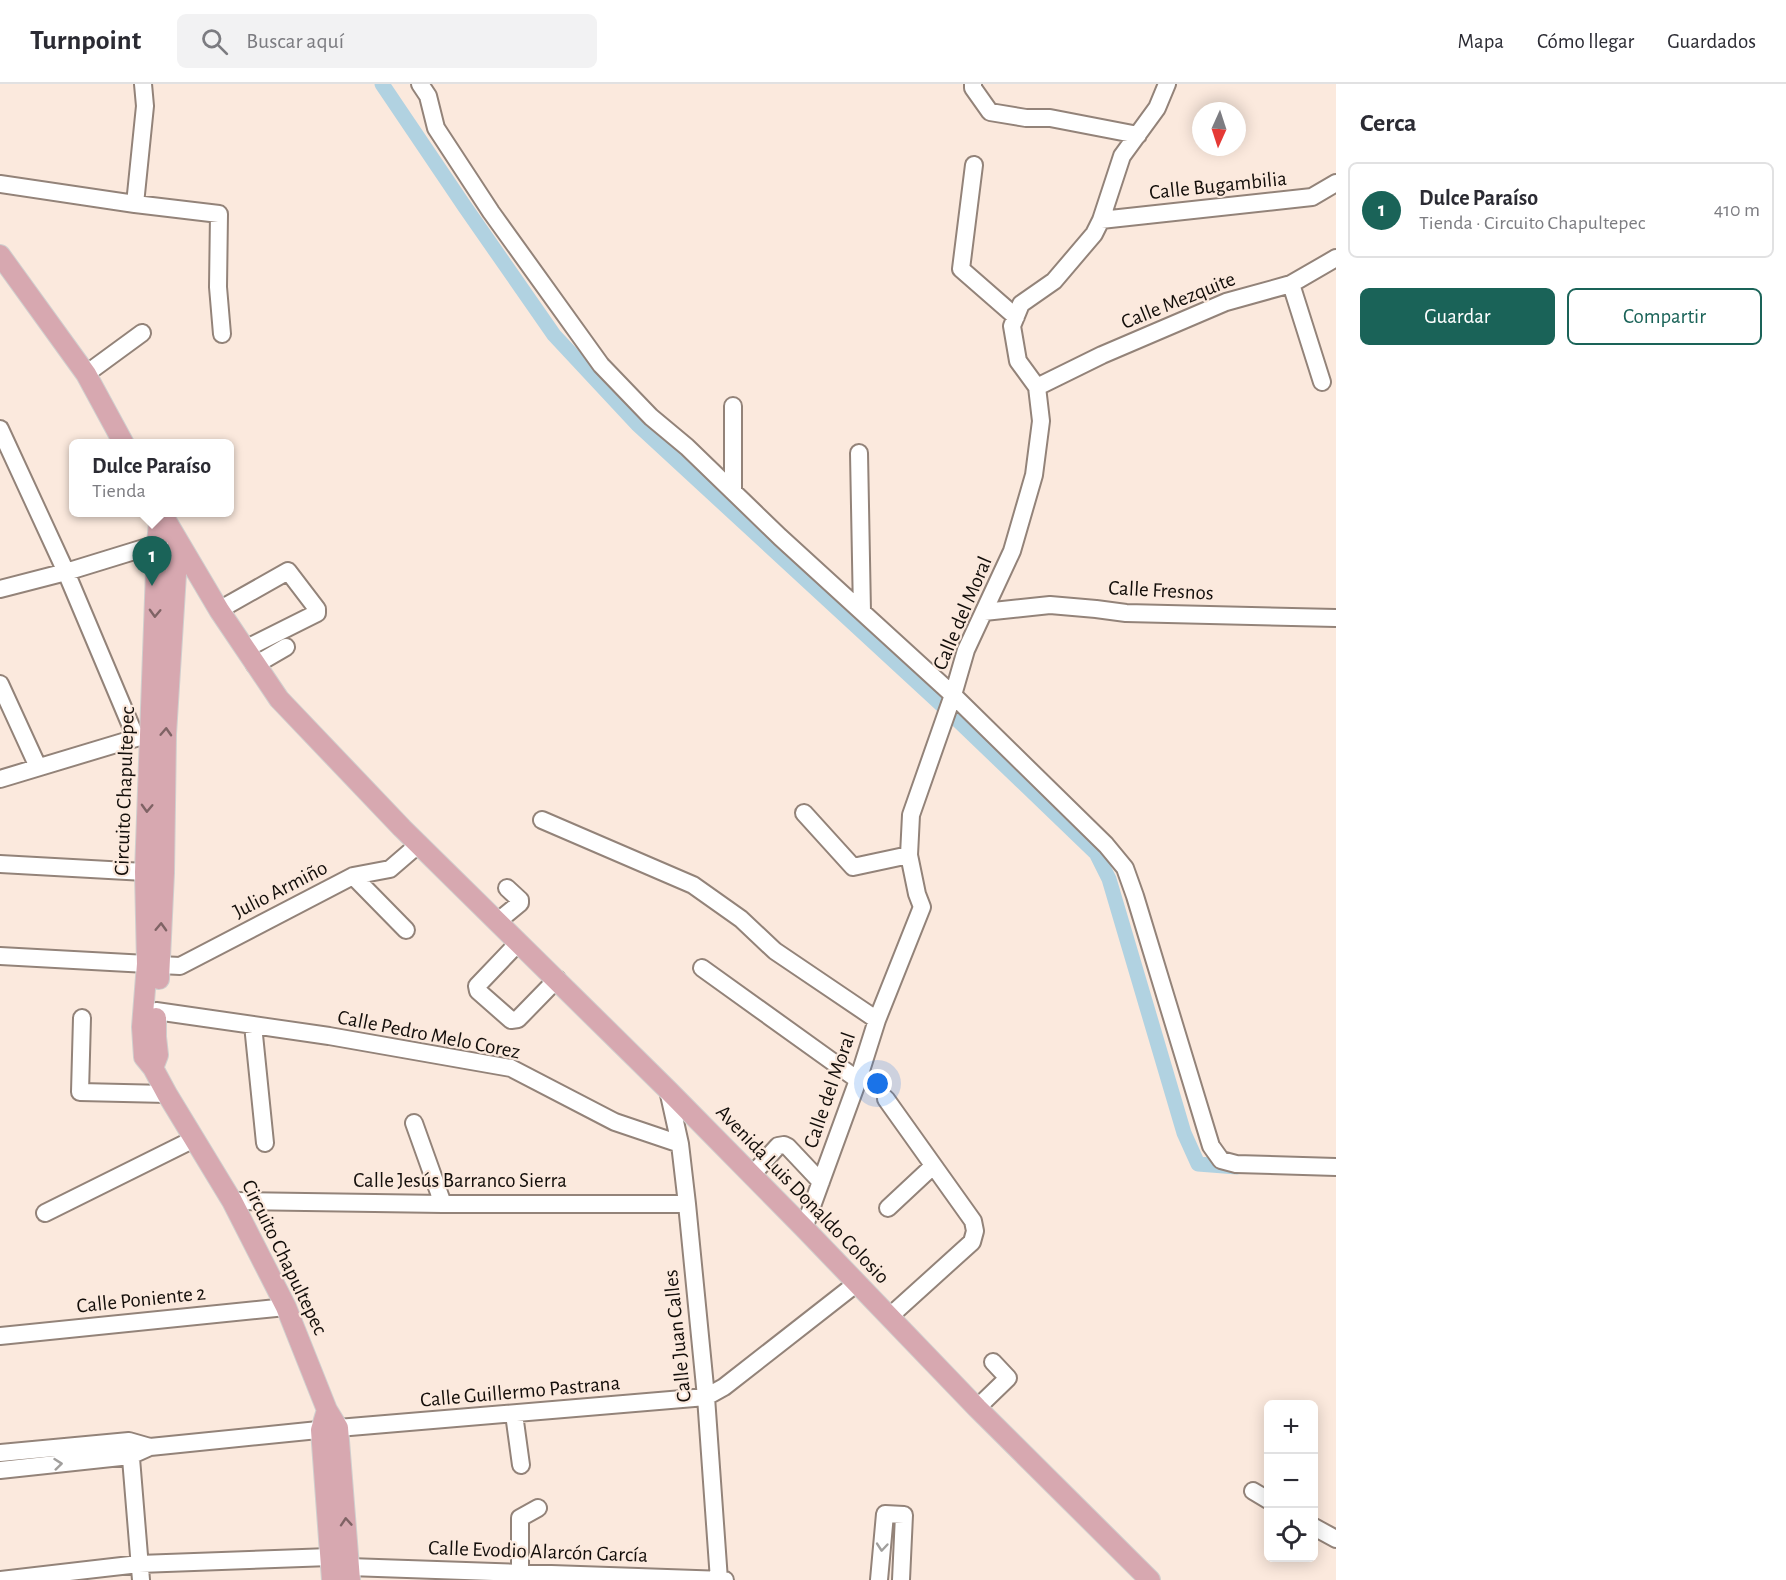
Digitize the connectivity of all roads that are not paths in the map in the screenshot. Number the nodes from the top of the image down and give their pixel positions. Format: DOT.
graph roads {
  1 [pos="143,84"];
  2 [pos="420,84"];
  3 [pos="973,84"];
  4 [pos="1167,84"];
  5 [pos="1138,135"];
  6 [pos="974,165"];
  7 [pos="1336,183"];
  8 [pos="0,184"];
  9 [pos="135,204"];
  10 [pos="1101,220"];
  11 [pos="0,255"];
  12 [pos="1336,258"];
  13 [pos="1291,284"];
  14 [pos="1016,317"];
  15 [pos="142,333"];
  16 [pos="222,334"];
  17 [pos="86,374"];
  18 [pos="1322,382"];
  19 [pos="1037,387"];
  20 [pos="733,406"];
  21 [pos="0,429"];
  22 [pos="121,439"];
  23 [pos="859,453"];
  24 [pos="733,491"];
  25 [pos="160,517"];
  26 [pos="163,517"];
  27 [pos="178,542"];
  28 [pos="157,544"];
  29 [pos="66,572"];
  30 [pos="0,589"];
  31 [pos="219,610"];
  32 [pos="862,612"];
  33 [pos="984,612"];
  34 [pos="1336,618"];
  35 [pos="286,647"];
  36 [pos="250,657"];
  37 [pos="0,684"];
  38 [pos="950,704"];
  39 [pos="143,736"];
  40 [pos="38,767"];
  41 [pos="0,779"];
  42 [pos="804,813"];
  43 [pos="542,820"];
  44 [pos="418,844"];
  45 [pos="909,855"];
  46 [pos="0,864"];
  47 [pos="145,872"];
  48 [pos="353,876"];
  49 [pos="507,888"];
  50 [pos="497,922"];
  51 [pos="406,930"];
  52 [pos="518,943"];
  53 [pos="0,956"];
  54 [pos="153,965"];
  55 [pos="702,968"];
  56 [pos="557,979"];
  57 [pos="156,1011"];
  58 [pos="82,1018"];
  59 [pos="253,1025"];
  60 [pos="875,1025"];
  61 [pos="153,1068"];
  62 [pos="860,1075"];
  63 [pos="668,1090"];
  64 [pos="166,1094"];
  65 [pos="886,1099"];
  66 [pos="414,1123"];
  67 [pos="194,1139"];
  68 [pos="265,1143"];
  69 [pos="680,1144"];
  70 [pos="933,1166"];
  71 [pos="1336,1167"];
  72 [pos="752,1175"];
  73 [pos="821,1182"];
  74 [pos="232,1201"];
  75 [pos="443,1204"];
  76 [pos="687,1204"];
  77 [pos="888,1208"];
  78 [pos="45,1213"];
  79 [pos="804,1228"];
  80 [pos="856,1283"];
  81 [pos="286,1307"];
  82 [pos="889,1317"];
  83 [pos="0,1336"];
  84 [pos="993,1362"];
  85 [pos="706,1397"];
  86 [pos="977,1408"];
  87 [pos="514,1414"];
  88 [pos="330,1429"];
  89 [pos="130,1449"];
  90 [pos="0,1453"];
  91 [pos="521,1465"];
  92 [pos="0,1470"];
  93 [pos="1253,1491"];
  94 [pos="1264,1497"];
  95 [pos="538,1508"];
  96 [pos="1318,1529"];
  97 [pos="1336,1539"];
  98 [pos="330,1557"];
  99 [pos="140,1572"];
  100 [pos="520,1572"];
  101 [pos="350,1574"];
  102 [pos="542,1577"];
  103 [pos="0,1580"];
  104 [pos="332,1580"];
  105 [pos="719,1580"];
  106 [pos="725,1580"];
  107 [pos="879,1580"];
  108 [pos="901,1580"];
  109 [pos="1150,1580"];
  1 -- 9 [label="street"];
  2 -- 24 [label="street"];
  3 -- 5 [label="street"];
  4 -- 5 [label="street"];
  5 -- 10 [label="street"];
  6 -- 14 [label="street"];
  7 -- 10 [label="street, Calle Bugambilia"];
  8 -- 9 [label="street"];
  9 -- 16 [label="street"];
  10 -- 14 [label="street"];
  11 -- 17 [label="main road"];
  12 -- 13 [label="street, Calle Mezquite"];
  13 -- 18 [label="street"];
  13 -- 19 [label="street, Calle Mezquite"];
  14 -- 19 [label="street, Calle del Moral"];
  15 -- 17 [label="street"];
  17 -- 22 [label="main road"];
  19 -- 33 [label="street, Calle del Moral"];
  20 -- 24 [label="street"];
  21 -- 29 [label="street"];
  23 -- 32 [label="street"];
  24 -- 32 [label="street"];
  25 -- 28 [label="main road, Circuito Chapultepec"];
  26 -- 27 [label="main road, Avenida Luis Donaldo Colosio"];
  27 -- 28 [label="street"];
  27 -- 31 [label="main road, Avenida Luis Donaldo Colosio"];
  54 -- 27 [label="main road, Circuito Chapultepec, one-way"];
  28 -- 29 [label="street"];
  28 -- 39 [label="main road, Circuito Chapultepec, one-way"];
  29 -- 30 [label="street"];
  29 -- 39 [label="street"];
  31 -- 36 [label="main road, Avenida Luis Donaldo Colosio"];
  31 -- 36 [label="street"];
  32 -- 38 [label="street"];
  33 -- 34 [label="street, Calle Fresnos"];
  33 -- 38 [label="street, Calle del Moral"];
  35 -- 36 [label="street"];
  36 -- 44 [label="main road, Avenida Luis Donaldo Colosio"];
  37 -- 40 [label="street"];
  38 -- 45 [label="street, Calle del Moral"];
  38 -- 71 [label="street"];
  39 -- 40 [label="street"];
  39 -- 47 [label="main road, Circuito Chapultepec, one-way"];
  40 -- 41 [label="street"];
  42 -- 45 [label="street"];
  43 -- 60 [label="street"];
  44 -- 48 [label="street, Julio Armiño"];
  44 -- 50 [label="main road, Avenida Luis Donaldo Colosio"];
  45 -- 60 [label="street, Calle del Moral"];
  46 -- 47 [label="street"];
  47 -- 54 [label="main road, Circuito Chapultepec"];
  48 -- 51 [label="street"];
  48 -- 54 [label="street, Julio Armiño"];
  49 -- 50 [label="street"];
  50 -- 52 [label="main road, Avenida Luis Donaldo Colosio"];
  52 -- 56 [label="main road, Avenida Luis Donaldo Colosio"];
  52 -- 56 [label="street"];
  53 -- 54 [label="street, Julio Armiño"];
  54 -- 57 [label="main road, Circuito Chapultepec"];
  54 -- 61 [label="main road, Circuito Chapultepec"];
  55 -- 62 [label="street"];
  56 -- 63 [label="main road, Avenida Luis Donaldo Colosio"];
  57 -- 59 [label="street, Calle Pedro Melo Corez"];
  57 -- 61 [label="main road, Circuito Chapultepec"];
  58 -- 64 [label="street"];
  59 -- 68 [label="street"];
  59 -- 69 [label="street, Calle Pedro Melo Corez"];
  60 -- 62 [label="street, Calle del Moral"];
  61 -- 64 [label="main road, Circuito Chapultepec"];
  62 -- 73 [label="street, Calle del Moral"];
  63 -- 69 [label="street, Calle Juan Calles"];
  63 -- 72 [label="main road, Avenida Luis Donaldo Colosio"];
  64 -- 67 [label="main road, Circuito Chapultepec"];
  65 -- 70 [label="street"];
  66 -- 75 [label="street"];
  67 -- 74 [label="main road, Circuito Chapultepec"];
  67 -- 78 [label="street"];
  69 -- 76 [label="street, Calle Juan Calles"];
  70 -- 77 [label="street"];
  70 -- 82 [label="street"];
  72 -- 73 [label="street"];
  72 -- 79 [label="main road, Avenida Luis Donaldo Colosio"];
  73 -- 79 [label="street, Calle del Moral"];
  74 -- 75 [label="street, Calle Jesús Barranco Sierra"];
  74 -- 81 [label="main road, Circuito Chapultepec"];
  75 -- 76 [label="street, Calle Jesús Barranco Sierra"];
  76 -- 85 [label="street, Calle Juan Calles"];
  79 -- 80 [label="main road, Avenida Luis Donaldo Colosio"];
  80 -- 82 [label="main road, Avenida Luis Donaldo Colosio"];
  80 -- 85 [label="street, Calle Guillermo Pastrana"];
  81 -- 83 [label="street, Calle Poniente 2"];
  81 -- 88 [label="main road, Circuito Chapultepec"];
  82 -- 86 [label="main road, Avenida Luis Donaldo Colosio"];
  84 -- 86 [label="street"];
  85 -- 87 [label="street, Calle Guillermo Pastrana"];
  85 -- 105 [label="street, Calle Juan Calles"];
  86 -- 109 [label="main road, Avenida Luis Donaldo Colosio"];
  87 -- 88 [label="street, Calle Guillermo Pastrana"];
  87 -- 91 [label="street"];
  88 -- 89 [label="street, Calle Guillermo Pastrana"];
  88 -- 98 [label="main road, Circuito Chapultepec"];
  101 -- 88 [label="main road, Circuito Chapultepec, one-way"];
  89 -- 90 [label="street, Calle Guillermo Pastrana"];
  92 -- 89 [label="street, Calle Guillermo Pastrana, one-way"];
  89 -- 99 [label="street"];
  93 -- 94 [label="street"];
  95 -- 100 [label="street"];
  96 -- 97 [label="street"];
  98 -- 99 [label="street"];
  98 -- 104 [label="main road, Circuito Chapultepec"];
  99 -- 103 [label="street"];
  100 -- 101 [label="street, Calle Evodio Alarcón García"];
  100 -- 102 [label="street, Calle Evodio Alarcón García"];
  102 -- 105 [label="street, Calle Evodio Alarcón García"];
  105 -- 106 [label="street, Calle Evodio Alarcón García"];
  108 -- 107 [label="street, one-way"];
}
